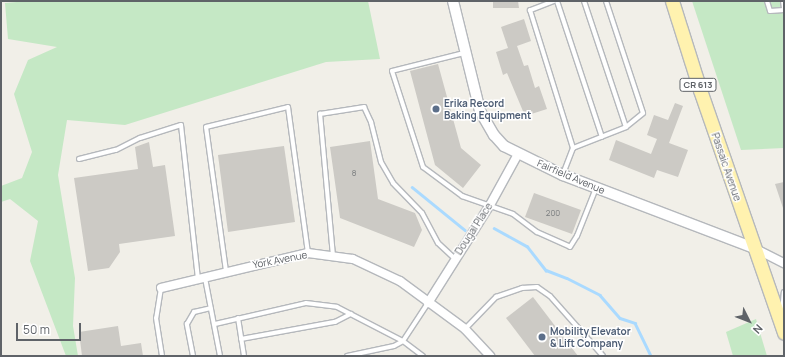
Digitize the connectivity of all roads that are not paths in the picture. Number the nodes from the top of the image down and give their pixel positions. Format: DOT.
graph roads {
  1 [pos="453,1"];
  2 [pos="555,1"];
  3 [pos="584,1"];
  4 [pos="606,1"];
  5 [pos="672,1"];
  6 [pos="767,1"];
  7 [pos="783,1"];
  8 [pos="784,9"];
  9 [pos="464,53"];
  10 [pos="626,127"];
  11 [pos="602,136"];
  12 [pos="573,148"];
  13 [pos="518,154"];
  14 [pos="80,160"];
  15 [pos="563,175"];
  16 [pos="596,188"];
  17 [pos="490,205"];
  18 [pos="754,248"];
  19 [pos="308,253"];
  20 [pos="333,256"];
  21 [pos="454,258"];
  22 [pos="784,263"];
  23 [pos="226,271"];
  24 [pos="202,277"];
  25 [pos="161,288"];
  26 [pos="784,292"];
  27 [pos="428,303"];
  28 [pos="211,308"];
  29 [pos="351,314"];
  30 [pos="238,318"];
  31 [pos="215,324"];
  32 [pos="465,329"];
  33 [pos="783,330"];
  34 [pos="241,339"];
  35 [pos="403,341"];
  36 [pos="162,356"];
  37 [pos="193,356"];
  38 [pos="220,356"];
  39 [pos="244,356"];
  40 [pos="347,356"];
  41 [pos="423,356"];
  42 [pos="490,356"];
  43 [pos="603,356"];
  1 -- 9 [label="street, Fairfield Avenue"];
  2 -- 11 [label="lane"];
  2 -- 12 [label="lane"];
  3 -- 10 [label="lane"];
  4 -- 10 [label="lane"];
  5 -- 18 [label="main road, Passaic Avenue / CR 613"];
  6 -- 8 [label="lane"];
  7 -- 8 [label="lane"];
  9 -- 13 [label="street, Fairfield Avenue"];
  9 -- 17 [label="lane"];
  10 -- 11 [label="lane"];
  11 -- 12 [label="lane"];
  12 -- 15 [label="lane"];
  13 -- 15 [label="street, Fairfield Avenue"];
  13 -- 17 [label="street, Dougal Place"];
  14 -- 24 [label="lane"];
  15 -- 16 [label="street, Fairfield Avenue"];
  16 -- 17 [label="lane"];
  16 -- 18 [label="street, Fairfield Avenue"];
  17 -- 21 [label="street, Dougal Place"];
  18 -- 22 [label="street, Fairfield Avenue"];
  18 -- 33 [label="main road, Passaic Avenue / CR 613"];
  19 -- 20 [label="street, York Avenue"];
  19 -- 23 [label="street, York Avenue"];
  19 -- 23 [label="lane"];
  20 -- 21 [label="lane"];
  20 -- 27 [label="street, York Avenue"];
  21 -- 27 [label="street, Dougal Place"];
  23 -- 24 [label="street, York Avenue"];
  24 -- 25 [label="street, York Avenue"];
  24 -- 28 [label="lane"];
  25 -- 36 [label="lane"];
  26 -- 33 [label="lane"];
  27 -- 32 [label="street, York Avenue"];
  27 -- 35 [label="lane"];
  28 -- 31 [label="lane"];
  28 -- 37 [label="lane"];
  29 -- 30 [label="lane"];
  29 -- 34 [label="lane"];
  29 -- 35 [label="lane"];
  30 -- 31 [label="lane"];
  30 -- 34 [label="lane"];
  31 -- 38 [label="lane"];
  32 -- 42 [label="street, York Avenue"];
  32 -- 43 [label="lane"];
  34 -- 39 [label="lane"];
  35 -- 40 [label="lane"];
  35 -- 41 [label="lane"];
}
